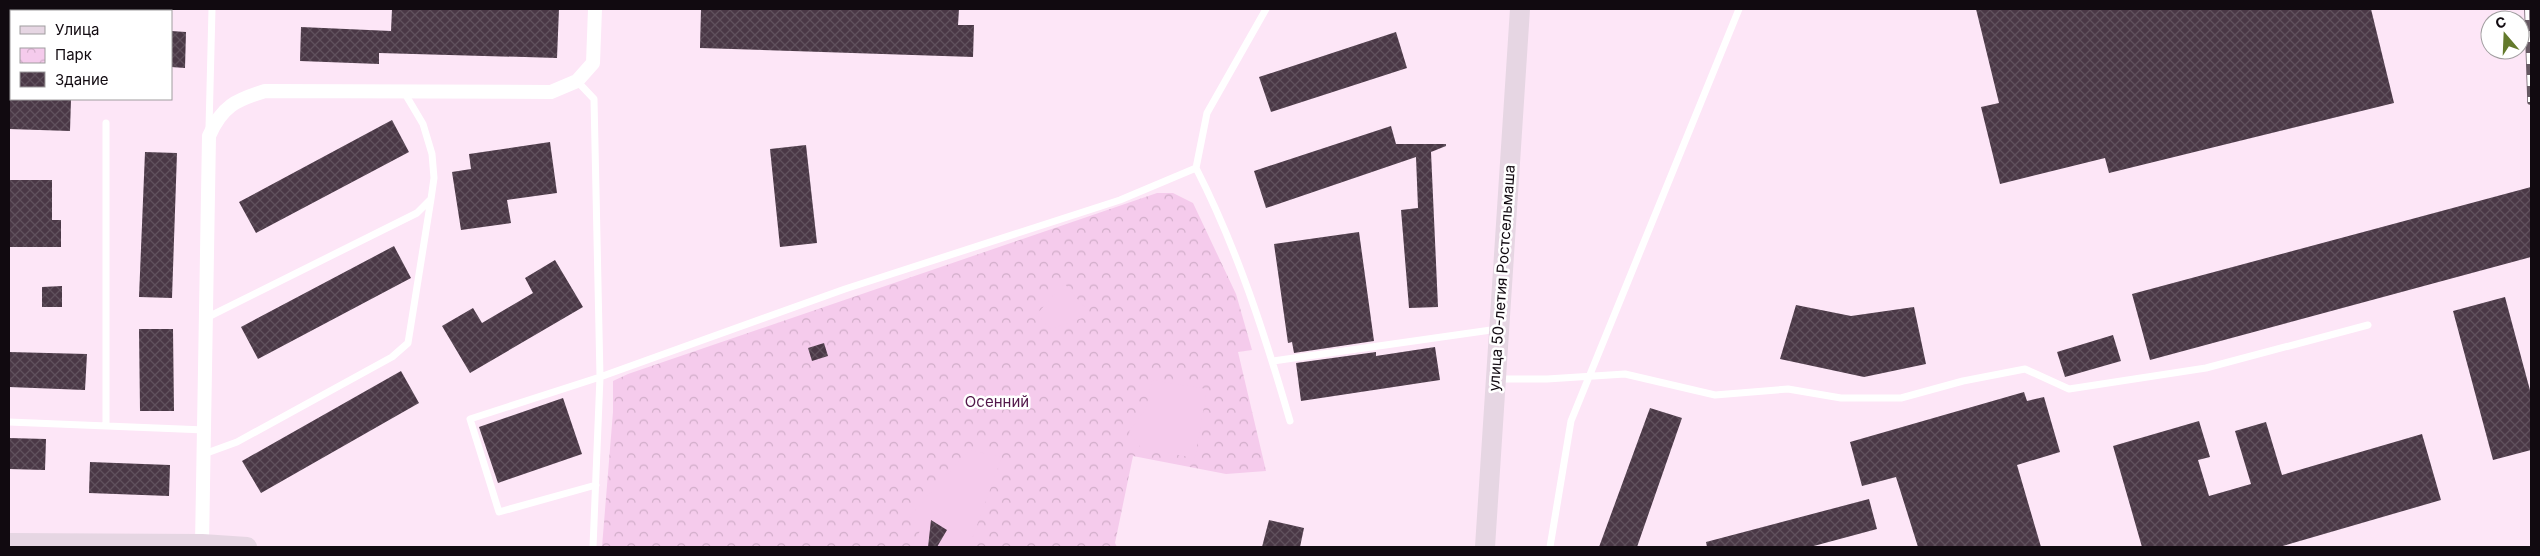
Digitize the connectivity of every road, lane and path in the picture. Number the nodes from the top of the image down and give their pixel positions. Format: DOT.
graph roads {
  1 [pos="212,9"];
  2 [pos="595,9"];
  3 [pos="1266,9"];
  4 [pos="1520,9"];
  5 [pos="1739,9"];
  6 [pos="577,81"];
  7 [pos="403,92"];
  8 [pos="106,123"];
  9 [pos="209,136"];
  10 [pos="1196,168"];
  11 [pos="431,199"];
  12 [pos="206,318"];
  13 [pos="2368,325"];
  14 [pos="1499,329"];
  15 [pos="1273,361"];
  16 [pos="600,377"];
  17 [pos="1496,379"];
  18 [pos="1290,421"];
  19 [pos="9,422"];
  20 [pos="106,426"];
  21 [pos="205,430"];
  22 [pos="204,454"];
  23 [pos="596,485"];
  24 [pos="9,543"];
  25 [pos="202,544"];
  26 [pos="78,545"];
  27 [pos="247,547"];
  28 [pos="593,547"];
  29 [pos="1485,547"];
  30 [pos="1550,547"];
  1 -- 9 [label="lane"];
  2 -- 6 [label="street"];
  3 -- 10 [label="lane"];
  4 -- 14 [label="main road, улица 50-летия Ростсельмаша"];
  5 -- 30 [label="lane"];
  6 -- 7 [label="street"];
  6 -- 16 [label="lane"];
  7 -- 9 [label="street"];
  7 -- 11 [label="lane"];
  8 -- 20 [label="lane"];
  9 -- 12 [label="street"];
  10 -- 15 [label="lane"];
  10 -- 16 [label="lane"];
  11 -- 12 [label="lane"];
  11 -- 22 [label="lane"];
  12 -- 21 [label="street"];
  13 -- 17 [label="lane"];
  14 -- 15 [label="lane"];
  14 -- 17 [label="main road, улица 50-летия Ростсельмаша"];
  15 -- 18 [label="lane"];
  16 -- 23 [label="lane"];
  16 -- 23 [label="lane"];
  17 -- 29 [label="main road, улица 50-летия Ростсельмаша"];
  19 -- 20 [label="lane"];
  20 -- 21 [label="lane"];
  21 -- 22 [label="street"];
  22 -- 25 [label="street"];
  23 -- 28 [label="lane"];
  24 -- 26 [label="main road"];
  25 -- 26 [label="main road"];
  25 -- 27 [label="main road"];
}
